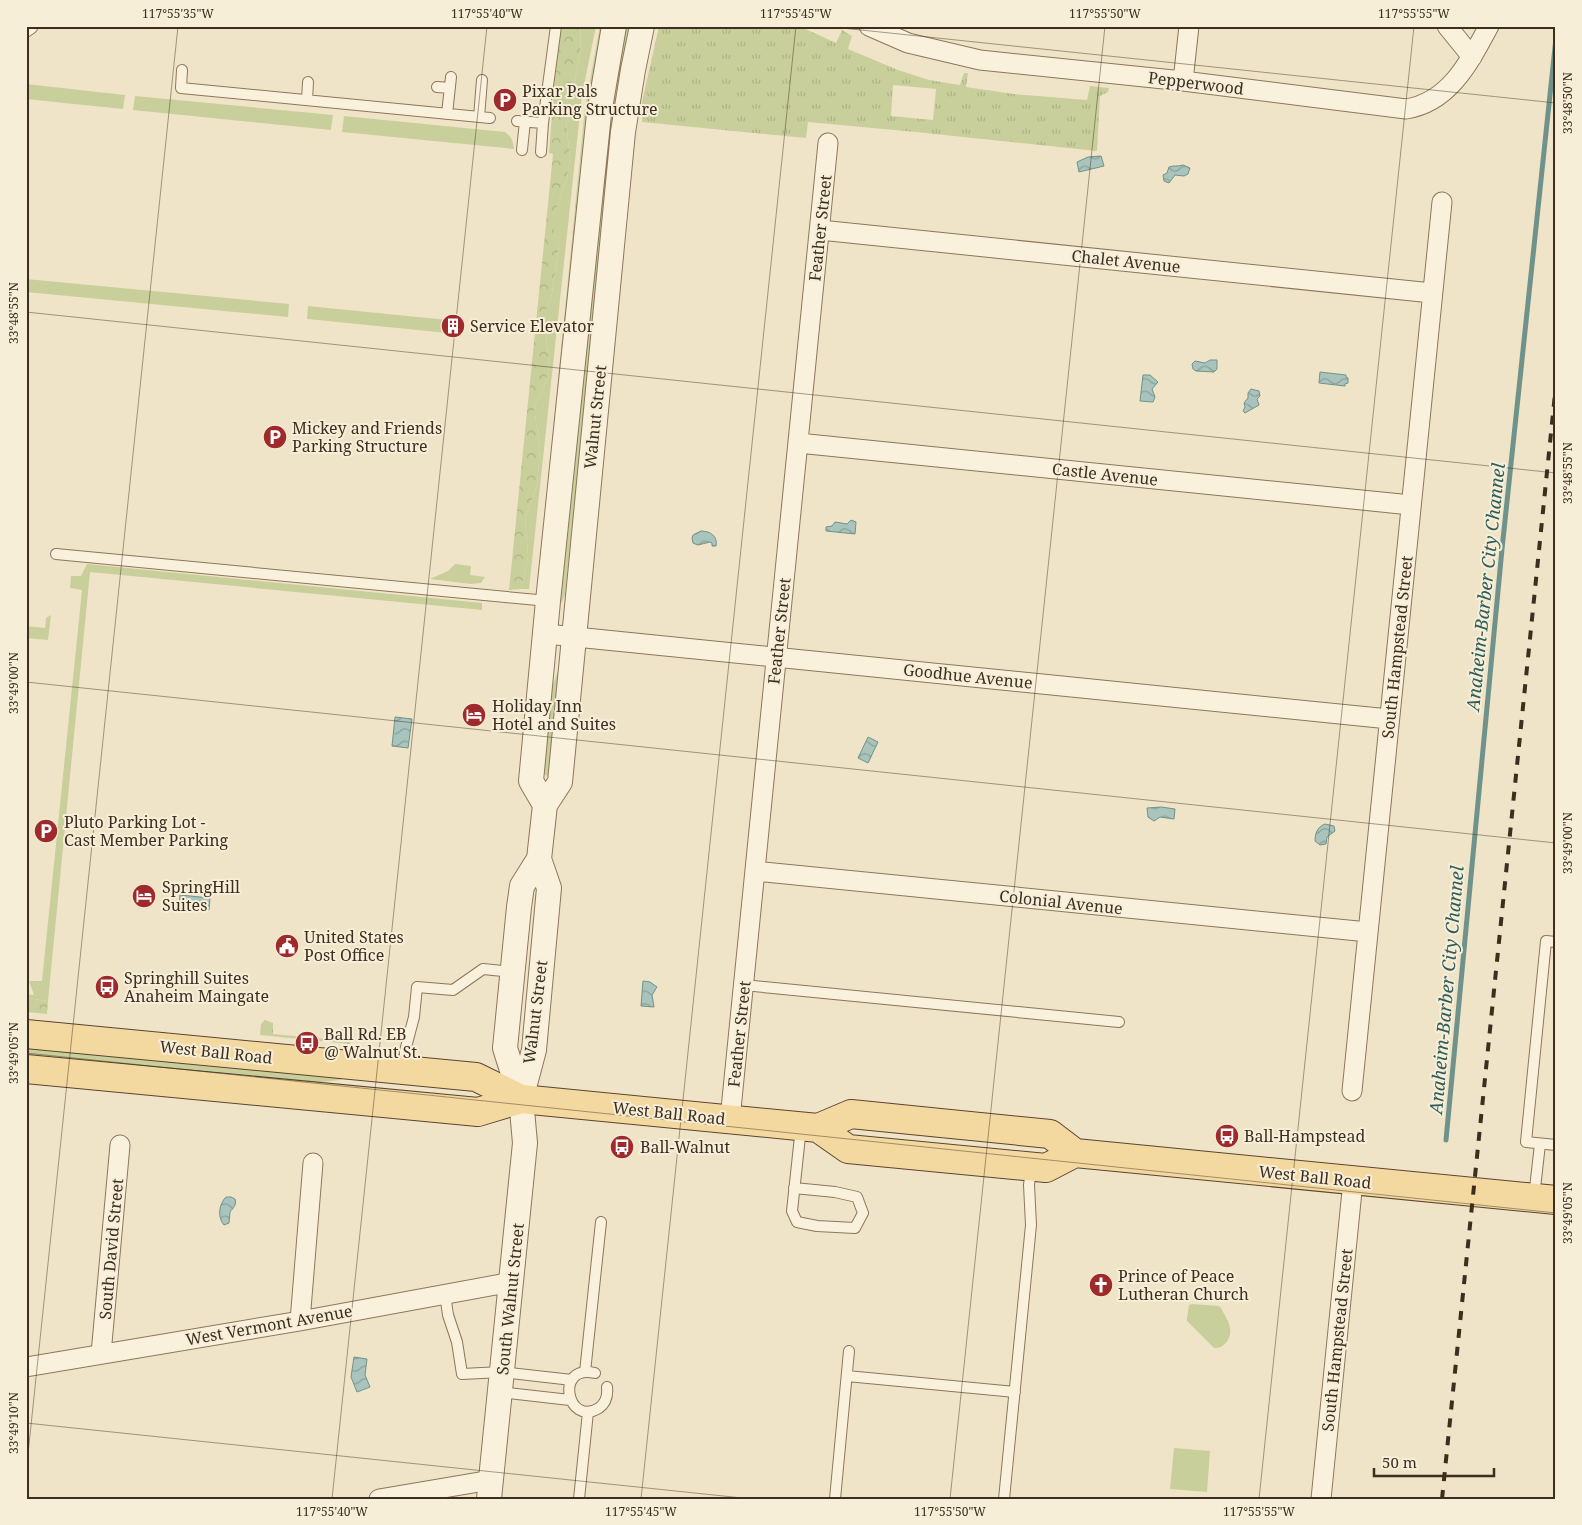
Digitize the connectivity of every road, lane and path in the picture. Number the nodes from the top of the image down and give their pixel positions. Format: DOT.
graph roads {
  1 [pos="556,26"];
  2 [pos="614,26"];
  3 [pos="642,26"];
  4 [pos="869,26"];
  5 [pos="1189,26"];
  6 [pos="1448,26"];
  7 [pos="1489,26"];
  8 [pos="890,31"];
  9 [pos="1472,57"];
  10 [pos="182,70"];
  11 [pos="451,77"];
  12 [pos="482,80"];
  13 [pos="1184,81"];
  14 [pos="308,82"];
  15 [pos="437,87"];
  16 [pos="450,88"];
  17 [pos="307,100"];
  18 [pos="447,114"];
  19 [pos="543,123"];
  20 [pos="828,143"];
  21 [pos="522,150"];
  22 [pos="541,152"];
  23 [pos="1442,202"];
  24 [pos="820,230"];
  25 [pos="1432,293"];
  26 [pos="798,443"];
  27 [pos="1411,506"];
  28 [pos="56,554"];
  29 [pos="548,601"];
  30 [pos="546,634"];
  31 [pos="574,636"];
  32 [pos="777,657"];
  33 [pos="1390,719"];
  34 [pos="545,805"];
  35 [pos="539,859"];
  36 [pos="755,871"];
  37 [pos="1368,932"];
  38 [pos="1556,942"];
  39 [pos="513,972"];
  40 [pos="744,985"];
  41 [pos="1119,1022"];
  42 [pos="26,1034"];
  43 [pos="26,1069"];
  44 [pos="404,1070"];
  45 [pos="1352,1092"];
  46 [pos="521,1099"];
  47 [pos="730,1119"];
  48 [pos="809,1127"];
  49 [pos="1540,1144"];
  50 [pos="120,1145"];
  51 [pos="1556,1145"];
  52 [pos="1075,1153"];
  53 [pos="313,1164"];
  54 [pos="1031,1166"];
  55 [pos="1353,1181"];
  56 [pos="794,1188"];
  57 [pos="1545,1199"];
  58 [pos="601,1222"];
  59 [pos="512,1282"];
  60 [pos="445,1294"];
  61 [pos="300,1321"];
  62 [pos="849,1351"];
  63 [pos="102,1354"];
  64 [pos="26,1367"];
  65 [pos="847,1376"];
  66 [pos="572,1380"];
  67 [pos="501,1382"];
  68 [pos="607,1387"];
  69 [pos="1015,1392"];
  70 [pos="570,1400"];
  71 [pos="588,1412"];
  72 [pos="490,1489"];
  73 [pos="379,1499"];
  74 [pos="579,1499"];
  75 [pos="835,1499"];
  76 [pos="1004,1499"];
  77 [pos="1321,1499"];
  1 -- 19 [label="lane"];
  2 -- 29 [label="street, Walnut Street"];
  3 -- 31 [label="street, Walnut Street"];
  4 -- 8 [label="street, Pepperwood"];
  5 -- 13 [label="street"];
  6 -- 9 [label="street"];
  7 -- 9 [label="street, Pepperwood"];
  8 -- 13 [label="street, Pepperwood"];
  9 -- 13 [label="street, Pepperwood"];
  10 -- 17 [label="lane"];
  11 -- 16 [label="lane"];
  12 -- 18 [label="lane"];
  14 -- 17 [label="lane"];
  15 -- 16 [label="lane"];
  16 -- 18 [label="lane"];
  17 -- 18 [label="lane"];
  19 -- 21 [label="lane"];
  19 -- 22 [label="lane"];
  20 -- 24 [label="street, Feather Street"];
  23 -- 25 [label="street, South Hampstead Street"];
  24 -- 25 [label="street, Chalet Avenue"];
  24 -- 26 [label="street, Feather Street"];
  25 -- 27 [label="street, South Hampstead Street"];
  26 -- 27 [label="street, Castle Avenue"];
  26 -- 32 [label="street, Feather Street"];
  27 -- 33 [label="street, South Hampstead Street"];
  28 -- 29 [label="lane"];
  29 -- 30 [label="street, Walnut Street"];
  30 -- 31 [label="street, Goodhue Avenue"];
  30 -- 34 [label="street, Walnut Street"];
  31 -- 32 [label="street, Goodhue Avenue"];
  31 -- 34 [label="street, Walnut Street"];
  32 -- 33 [label="street, Goodhue Avenue"];
  32 -- 36 [label="street, Feather Street"];
  33 -- 37 [label="street, South Hampstead Street"];
  34 -- 35 [label="street, Walnut Street"];
  35 -- 39 [label="street, Walnut Street"];
  35 -- 46 [label="street, Walnut Street"];
  36 -- 37 [label="street, Colonial Avenue"];
  36 -- 40 [label="street, Feather Street"];
  37 -- 45 [label="street, South Hampstead Street"];
  38 -- 49 [label="lane"];
  39 -- 44 [label="lane"];
  39 -- 46 [label="street, Walnut Street"];
  40 -- 41 [label="lane"];
  40 -- 47 [label="street, Feather Street"];
  42 -- 44 [label="main road, West Ball Road"];
  43 -- 46 [label="main road, West Ball Road"];
  44 -- 46 [label="main road, West Ball Road"];
  46 -- 47 [label="main road, West Ball Road"];
  46 -- 59 [label="street, South Walnut Street"];
  47 -- 48 [label="main road, West Ball Road"];
  48 -- 52 [label="main road, West Ball Road"];
  48 -- 54 [label="main road, West Ball Road"];
  48 -- 56 [label="lane"];
  49 -- 51 [label="lane"];
  49 -- 57 [label="lane"];
  50 -- 63 [label="street, South David Street"];
  52 -- 54 [label="main road, West Ball Road"];
  52 -- 55 [label="main road, West Ball Road"];
  53 -- 61 [label="street"];
  54 -- 69 [label="lane"];
  55 -- 57 [label="main road, West Ball Road"];
  55 -- 77 [label="street, South Hampstead Street"];
  56 -- 56 [label="lane"];
  58 -- 66 [label="lane"];
  59 -- 60 [label="street, West Vermont Avenue"];
  59 -- 67 [label="street, South Walnut Street"];
  60 -- 61 [label="street, West Vermont Avenue"];
  60 -- 67 [label="lane"];
  61 -- 63 [label="street, West Vermont Avenue"];
  62 -- 65 [label="lane"];
  63 -- 64 [label="street, West Vermont Avenue"];
  65 -- 69 [label="lane"];
  65 -- 75 [label="lane"];
  66 -- 67 [label="lane"];
  66 -- 70 [label="lane"];
  67 -- 70 [label="lane"];
  67 -- 72 [label="street, South Walnut Street"];
  68 -- 71 [label="lane"];
  69 -- 76 [label="lane"];
  70 -- 71 [label="lane"];
  71 -- 74 [label="lane"];
  72 -- 73 [label="street"];
}
